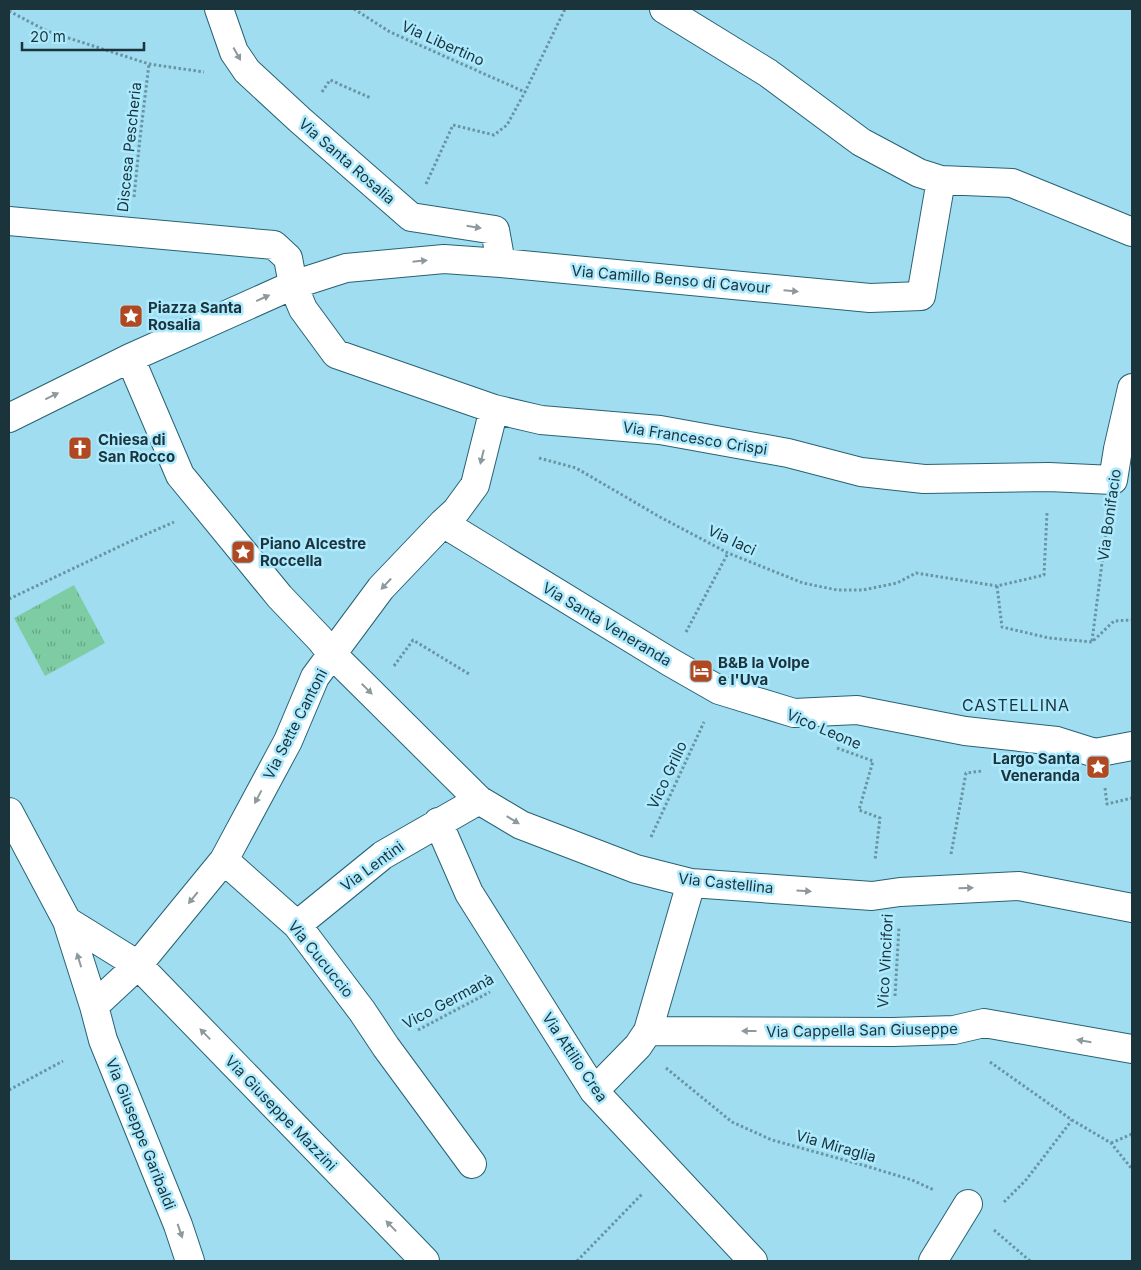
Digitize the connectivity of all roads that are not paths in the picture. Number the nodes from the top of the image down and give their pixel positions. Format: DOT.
graph roads {
  1 [pos="219,9"];
  2 [pos="664,9"];
  3 [pos="941,180"];
  4 [pos="9,221"];
  5 [pos="1132,232"];
  6 [pos="501,263"];
  7 [pos="293,285"];
  8 [pos="130,358"];
  9 [pos="1132,388"];
  10 [pos="494,409"];
  11 [pos="9,418"];
  12 [pos="1113,480"];
  13 [pos="443,523"];
  14 [pos="332,654"];
  15 [pos="1132,746"];
  16 [pos="479,800"];
  17 [pos="9,812"];
  18 [pos="438,822"];
  19 [pos="224,860"];
  20 [pos="691,883"];
  21 [pos="1132,908"];
  22 [pos="67,921"];
  23 [pos="297,925"];
  24 [pos="138,966"];
  25 [pos="94,1006"];
  26 [pos="643,1038"];
  27 [pos="1132,1049"];
  28 [pos="594,1091"];
  29 [pos="472,1164"];
  30 [pos="976,1213"];
  31 [pos="190,1261"];
  32 [pos="425,1261"];
  33 [pos="753,1261"];
  34 [pos="933,1261"];
  1 -- 6 [label="street, Via Santa Rosalia, one-way"];
  2 -- 3 [label="street"];
  3 -- 5 [label="street"];
  6 -- 3 [label="street, Via Camillo Benso di Cavour, one-way"];
  4 -- 7 [label="street"];
  7 -- 6 [label="street, Via Camillo Benso di Cavour, one-way"];
  8 -- 7 [label="street, Via Camillo Benso di Cavour, one-way"];
  7 -- 10 [label="street, Via Francesco Crispi"];
  11 -- 8 [label="street, Via Camillo Benso di Cavour, one-way"];
  8 -- 14 [label="street"];
  9 -- 12 [label="street, Via Bonifacio"];
  10 -- 12 [label="street, Via Francesco Crispi"];
  10 -- 13 [label="street, Via Sette Cantoni, one-way"];
  13 -- 14 [label="street, Via Sette Cantoni, one-way"];
  13 -- 15 [label="street, Via Santa Veneranda"];
  14 -- 16 [label="street, Via Castellina, one-way"];
  14 -- 19 [label="street, Via Sette Cantoni, one-way"];
  16 -- 18 [label="street, Via Lentini"];
  16 -- 20 [label="street, Via Castellina, one-way"];
  17 -- 22 [label="street, Via Giuseppe Garibaldi"];
  18 -- 23 [label="street, Via Lentini"];
  18 -- 28 [label="street, Via Attilio Crea"];
  19 -- 23 [label="street, Via Cucuccio"];
  19 -- 24 [label="street, Via Sette Cantoni, one-way"];
  20 -- 21 [label="street, Via Castellina, one-way"];
  20 -- 26 [label="street"];
  22 -- 24 [label="street, Via Giuseppe Mazzini"];
  25 -- 22 [label="street, Via Giuseppe Garibaldi, one-way"];
  23 -- 29 [label="street, Via Cucuccio"];
  24 -- 25 [label="street, Via Sette Cantoni"];
  32 -- 24 [label="street, Via Giuseppe Mazzini, one-way"];
  25 -- 31 [label="street, Via Giuseppe Garibaldi, one-way"];
  27 -- 26 [label="street, Via Cappella San Giuseppe, one-way"];
  26 -- 28 [label="street"];
  28 -- 33 [label="street, Via Attilio Crea"];
  30 -- 34 [label="street"];
}
